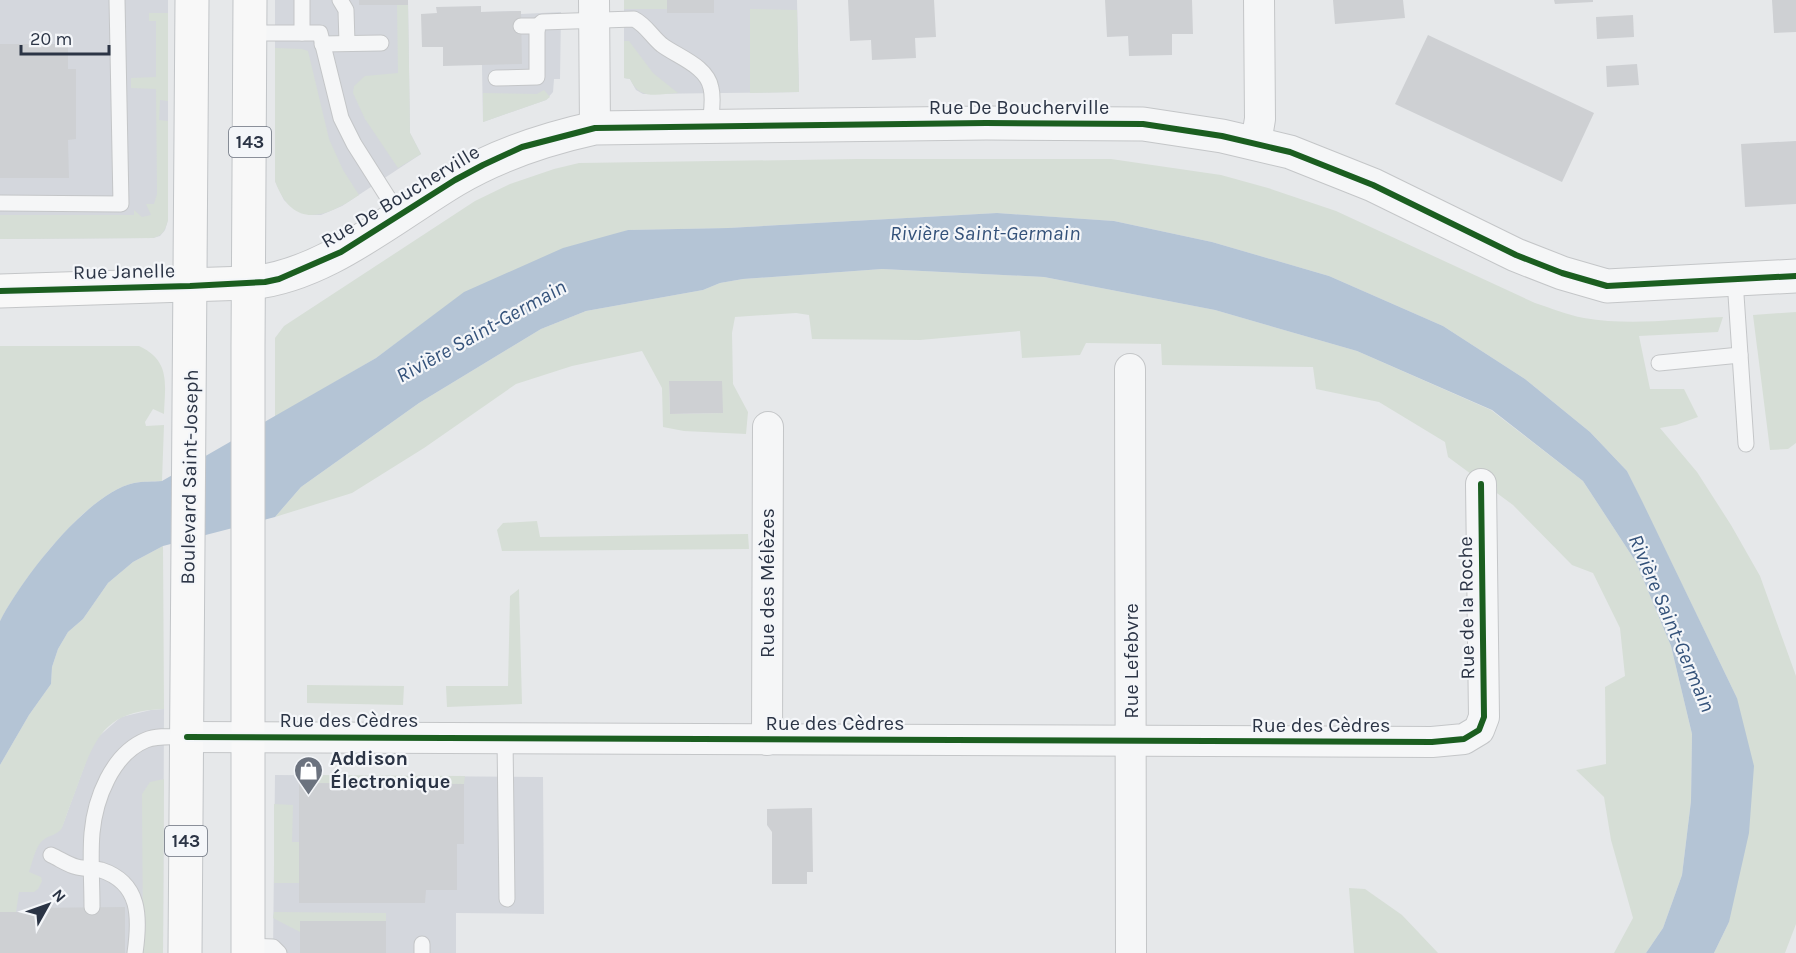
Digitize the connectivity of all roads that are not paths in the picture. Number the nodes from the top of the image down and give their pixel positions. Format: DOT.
graph roads {
  1 [pos="117,0"];
  2 [pos="192,0"];
  3 [pos="250,0"];
  4 [pos="302,0"];
  5 [pos="340,0"];
  6 [pos="1259,0"];
  7 [pos="594,10"];
  8 [pos="521,26"];
  9 [pos="538,26"];
  10 [pos="250,33"];
  11 [pos="302,33"];
  12 [pos="347,43"];
  13 [pos="381,43"];
  14 [pos="322,44"];
  15 [pos="496,78"];
  16 [pos="711,126"];
  17 [pos="595,128"];
  18 [pos="1256,143"];
  19 [pos="0,203"];
  20 [pos="399,215"];
  21 [pos="1796,276"];
  22 [pos="1735,280"];
  23 [pos="248,284"];
  24 [pos="190,286"];
  25 [pos="0,291"];
  26 [pos="1740,355"];
  27 [pos="1659,363"];
  28 [pos="1130,369"];
  29 [pos="768,427"];
  30 [pos="1746,444"];
  31 [pos="1481,484"];
  32 [pos="1479,730"];
  33 [pos="187,737"];
  34 [pos="248,738"];
  35 [pos="505,738"];
  36 [pos="767,740"];
  37 [pos="1131,740"];
  38 [pos="51,855"];
  39 [pos="93,868"];
  40 [pos="507,898"];
  41 [pos="92,908"];
  42 [pos="258,950"];
  43 [pos="135,953"];
  44 [pos="185,953"];
  45 [pos="1131,953"];
  1 -- 19 [label="lane"];
  2 -- 24 [label="main road, Boulevard Saint-Joseph / 143"];
  3 -- 10 [label="main road, 143"];
  4 -- 11 [label="lane"];
  5 -- 12 [label="lane"];
  6 -- 18 [label="street"];
  7 -- 9 [label="lane"];
  7 -- 16 [label="lane"];
  7 -- 17 [label="street"];
  8 -- 9 [label="lane"];
  9 -- 15 [label="lane"];
  10 -- 11 [label="lane"];
  10 -- 23 [label="main road, 143"];
  11 -- 14 [label="lane"];
  12 -- 13 [label="lane"];
  12 -- 14 [label="lane"];
  14 -- 20 [label="lane"];
  16 -- 17 [label="street, Rue De Boucherville"];
  16 -- 18 [label="street, Rue De Boucherville"];
  17 -- 20 [label="street, Rue De Boucherville"];
  18 -- 22 [label="street, Rue De Boucherville"];
  20 -- 23 [label="street, Rue De Boucherville"];
  21 -- 22 [label="street, Rue De Boucherville"];
  22 -- 26 [label="lane"];
  23 -- 24 [label="main road, Rue Janelle"];
  23 -- 34 [label="main road, 143"];
  24 -- 25 [label="main road, Rue Janelle"];
  24 -- 33 [label="main road, Boulevard Saint-Joseph / 143"];
  26 -- 27 [label="lane"];
  26 -- 30 [label="lane"];
  28 -- 37 [label="street, Rue Lefebvre"];
  29 -- 36 [label="street, Rue des Mélèzes"];
  31 -- 32 [label="street, Rue de la Roche"];
  32 -- 37 [label="street, Rue des Cèdres"];
  33 -- 34 [label="street, Rue des Cèdres"];
  33 -- 39 [label="lane"];
  33 -- 44 [label="main road, Boulevard Saint-Joseph / 143"];
  34 -- 35 [label="street, Rue des Cèdres"];
  34 -- 42 [label="main road, 143"];
  35 -- 36 [label="street, Rue des Cèdres"];
  35 -- 40 [label="lane"];
  36 -- 37 [label="street, Rue des Cèdres"];
  37 -- 45 [label="street, Rue Lefebvre"];
  38 -- 39 [label="lane"];
  39 -- 41 [label="lane"];
  39 -- 43 [label="lane"];
}
